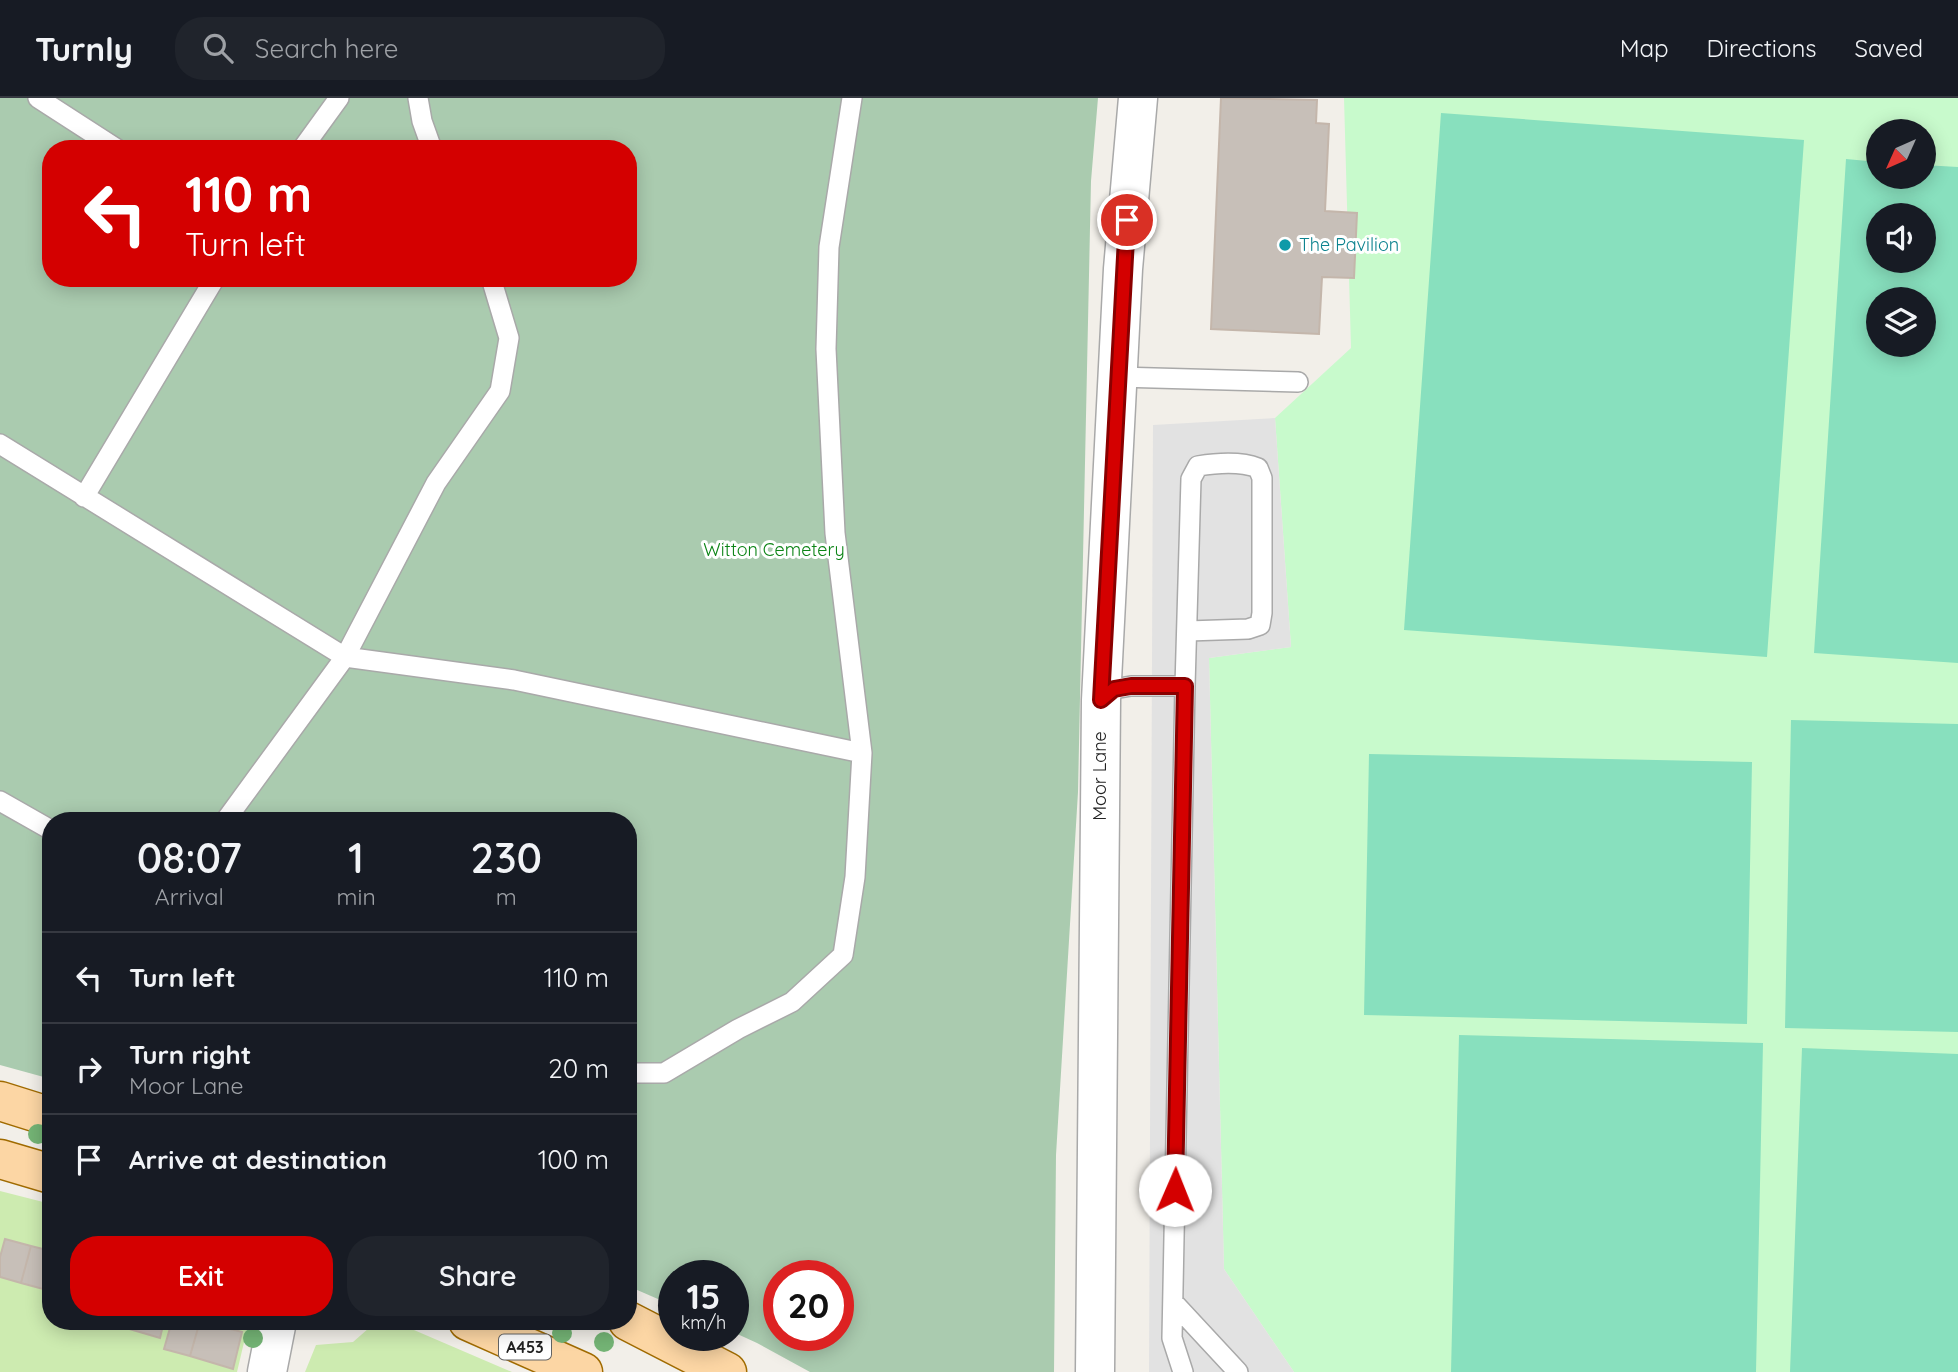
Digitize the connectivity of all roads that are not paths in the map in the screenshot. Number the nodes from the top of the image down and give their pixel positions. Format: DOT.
graph roads {
  1 [pos="38,98"];
  2 [pos="339,98"];
  3 [pos="418,98"];
  4 [pos="852,98"];
  5 [pos="1138,98"];
  6 [pos="103,140"];
  7 [pos="309,140"];
  8 [pos="429,140"];
  9 [pos="210,287"];
  10 [pos="494,287"];
  11 [pos="1118,377"];
  12 [pos="1298,382"];
  13 [pos="0,444"];
  14 [pos="84,497"];
  15 [pos="1188,631"];
  16 [pos="345,657"];
  17 [pos="1185,686"];
  18 [pos="1101,700"];
  19 [pos="862,753"];
  20 [pos="0,801"];
  21 [pos="232,812"];
  22 [pos="42,825"];
  23 [pos="637,1073"];
  24 [pos="0,1101"];
  25 [pos="42,1114"];
  26 [pos="0,1159"];
  27 [pos="42,1171"];
  28 [pos="1173,1302"];
  29 [pos="637,1326"];
  30 [pos="275,1330"];
  31 [pos="488,1330"];
  32 [pos="267,1372"];
  33 [pos="583,1372"];
  34 [pos="727,1372"];
  35 [pos="1095,1372"];
  36 [pos="1183,1372"];
  37 [pos="1238,1372"];
  1 -- 6 [label="lane"];
  2 -- 7 [label="lane"];
  3 -- 8 [label="lane"];
  4 -- 19 [label="lane"];
  5 -- 11 [label="street, Moor Lane"];
  9 -- 14 [label="lane"];
  10 -- 16 [label="lane"];
  11 -- 12 [label="lane"];
  11 -- 18 [label="street, Moor Lane"];
  13 -- 14 [label="lane"];
  14 -- 16 [label="lane"];
  15 -- 15 [label="lane"];
  15 -- 17 [label="lane"];
  16 -- 19 [label="lane"];
  16 -- 21 [label="lane"];
  17 -- 18 [label="lane"];
  17 -- 28 [label="lane"];
  18 -- 35 [label="street, Moor Lane"];
  19 -- 23 [label="lane"];
  20 -- 22 [label="lane"];
  24 -- 25 [label="main road"];
  26 -- 27 [label="main road"];
  28 -- 36 [label="lane"];
  28 -- 37 [label="lane"];
  29 -- 34 [label="main road"];
  30 -- 32 [label="street"];
  31 -- 33 [label="main road, A453"];
}
